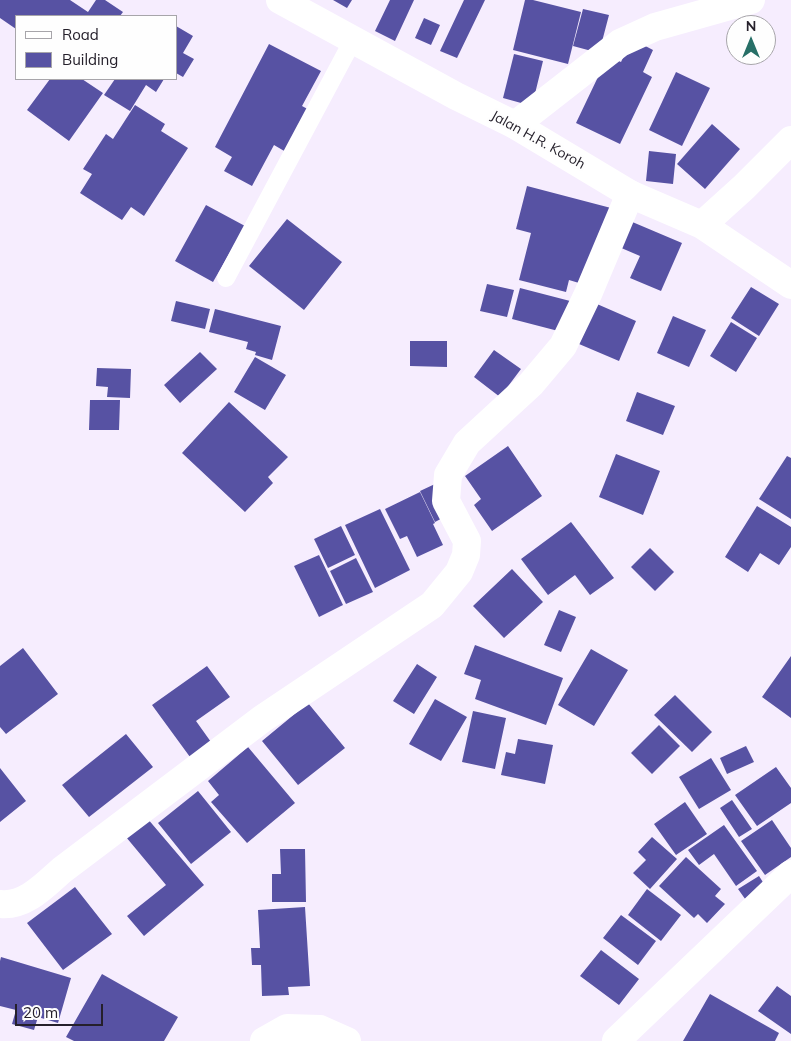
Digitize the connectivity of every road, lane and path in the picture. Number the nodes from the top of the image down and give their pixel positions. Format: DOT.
graph roads {
  1 [pos="280,0"];
  2 [pos="750,0"];
  3 [pos="353,40"];
  4 [pos="515,125"];
  5 [pos="791,140"];
  6 [pos="630,194"];
  7 [pos="702,225"];
  8 [pos="226,278"];
  9 [pos="791,285"];
  10 [pos="791,874"];
  11 [pos="0,904"];
  12 [pos="264,1041"];
  13 [pos="347,1041"];
  14 [pos="616,1041"];
  1 -- 3 [label="street, Jalan H.R. Koroh"];
  2 -- 4 [label="street"];
  3 -- 4 [label="street, Jalan H.R. Koroh"];
  3 -- 8 [label="lane"];
  4 -- 6 [label="street, Jalan H.R. Koroh"];
  5 -- 7 [label="street"];
  6 -- 7 [label="street, Jalan H.R. Koroh"];
  6 -- 11 [label="street"];
  7 -- 9 [label="street, Jalan H.R. Koroh"];
  10 -- 14 [label="street"];
  12 -- 13 [label="street"];
}
